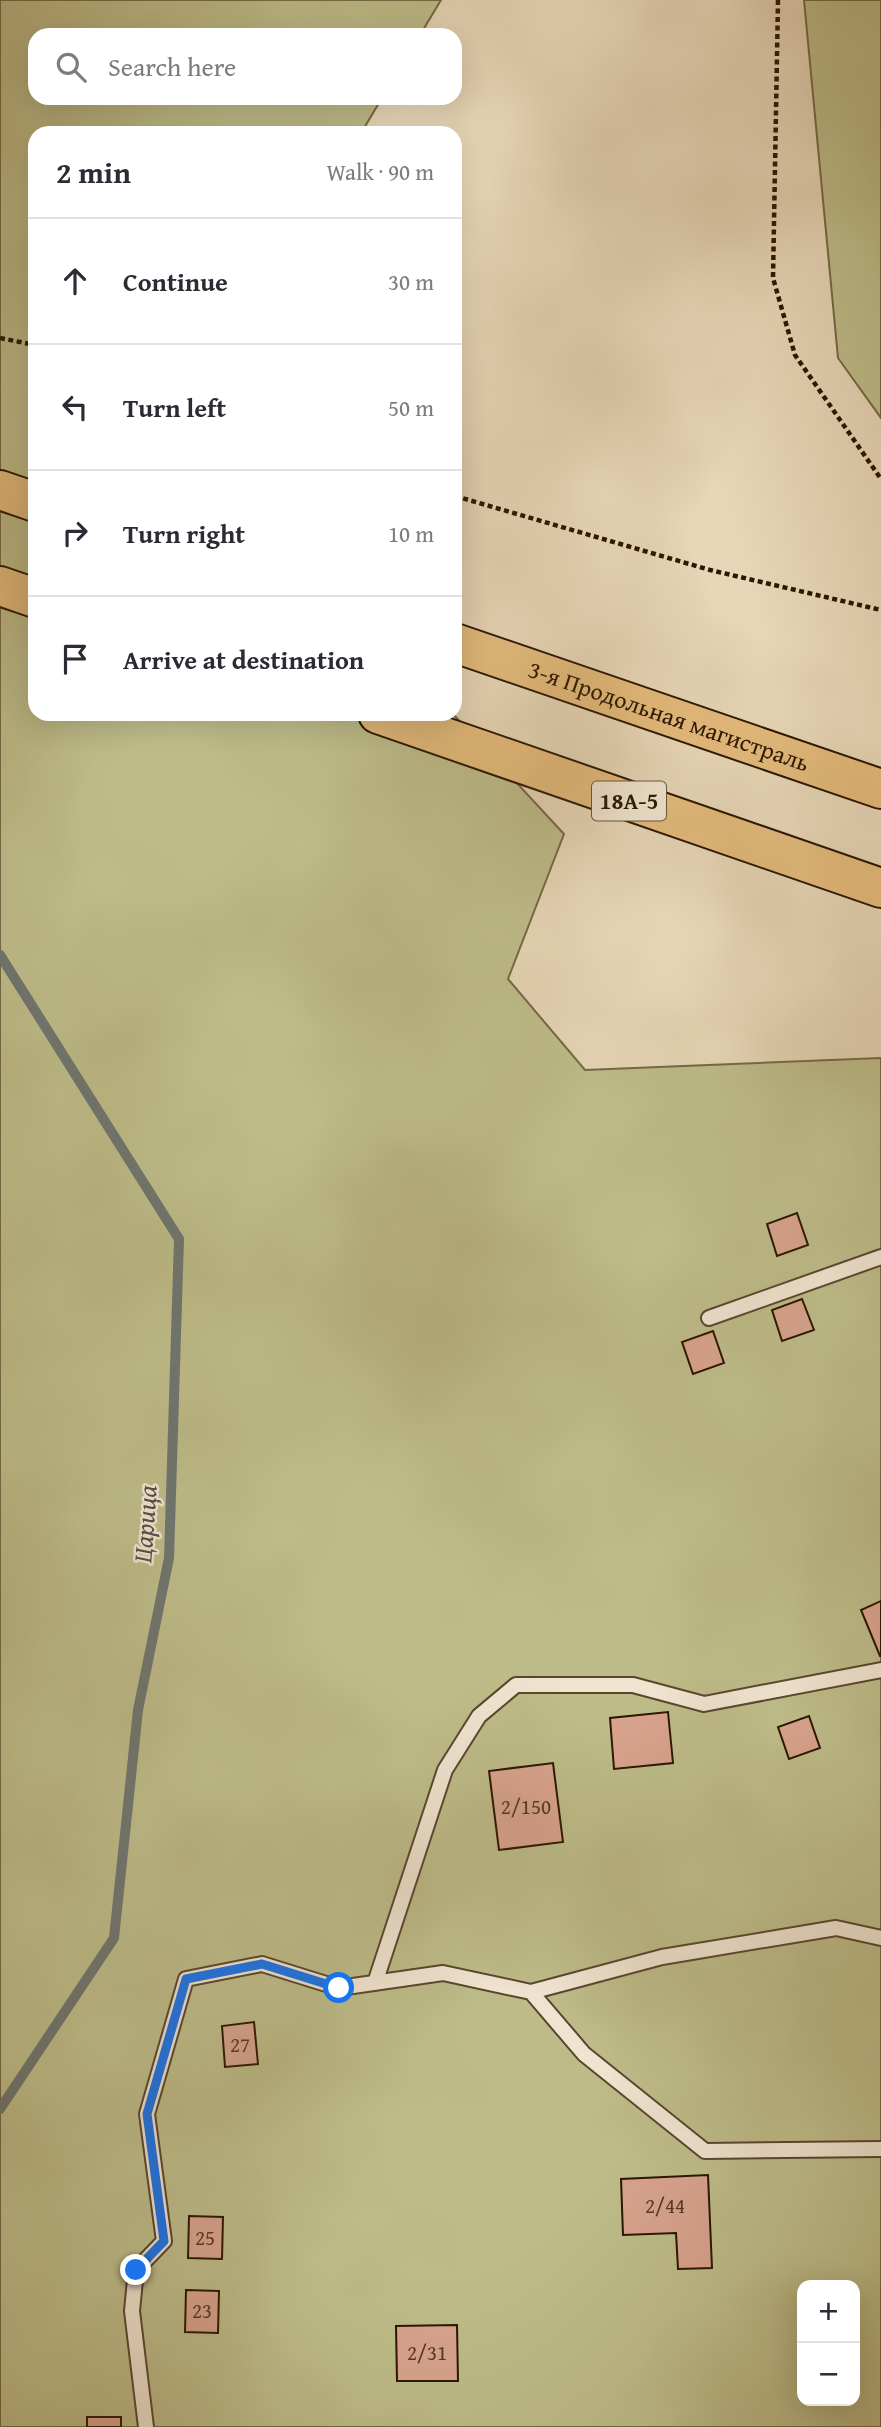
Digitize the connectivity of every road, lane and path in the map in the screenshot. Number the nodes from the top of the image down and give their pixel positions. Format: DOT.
graph roads {
  1 [pos="778,0"];
  2 [pos="0,338"];
  3 [pos="28,344"];
  4 [pos="881,479"];
  5 [pos="0,490"];
  6 [pos="462,498"];
  7 [pos="28,500"];
  8 [pos="0,586"];
  9 [pos="28,596"];
  10 [pos="881,610"];
  11 [pos="462,645"];
  12 [pos="398,721"];
  13 [pos="881,789"];
  14 [pos="881,888"];
  15 [pos="881,1256"];
  16 [pos="709,1318"];
  17 [pos="881,1671"];
  18 [pos="881,1938"];
  19 [pos="375,1983"];
  20 [pos="531,1992"];
  21 [pos="881,2149"];
  22 [pos="146,2427"];
  1 -- 4 [label="path"];
  2 -- 3 [label="path"];
  5 -- 7 [label="highway"];
  6 -- 10 [label="path"];
  8 -- 9 [label="highway"];
  11 -- 13 [label="highway, 3-я Продольная магистраль"];
  12 -- 14 [label="highway, 18А-5"];
  15 -- 16 [label="lane"];
  17 -- 19 [label="lane"];
  18 -- 20 [label="lane"];
  19 -- 20 [label="lane"];
  19 -- 22 [label="lane"];
  20 -- 21 [label="lane"];
}
